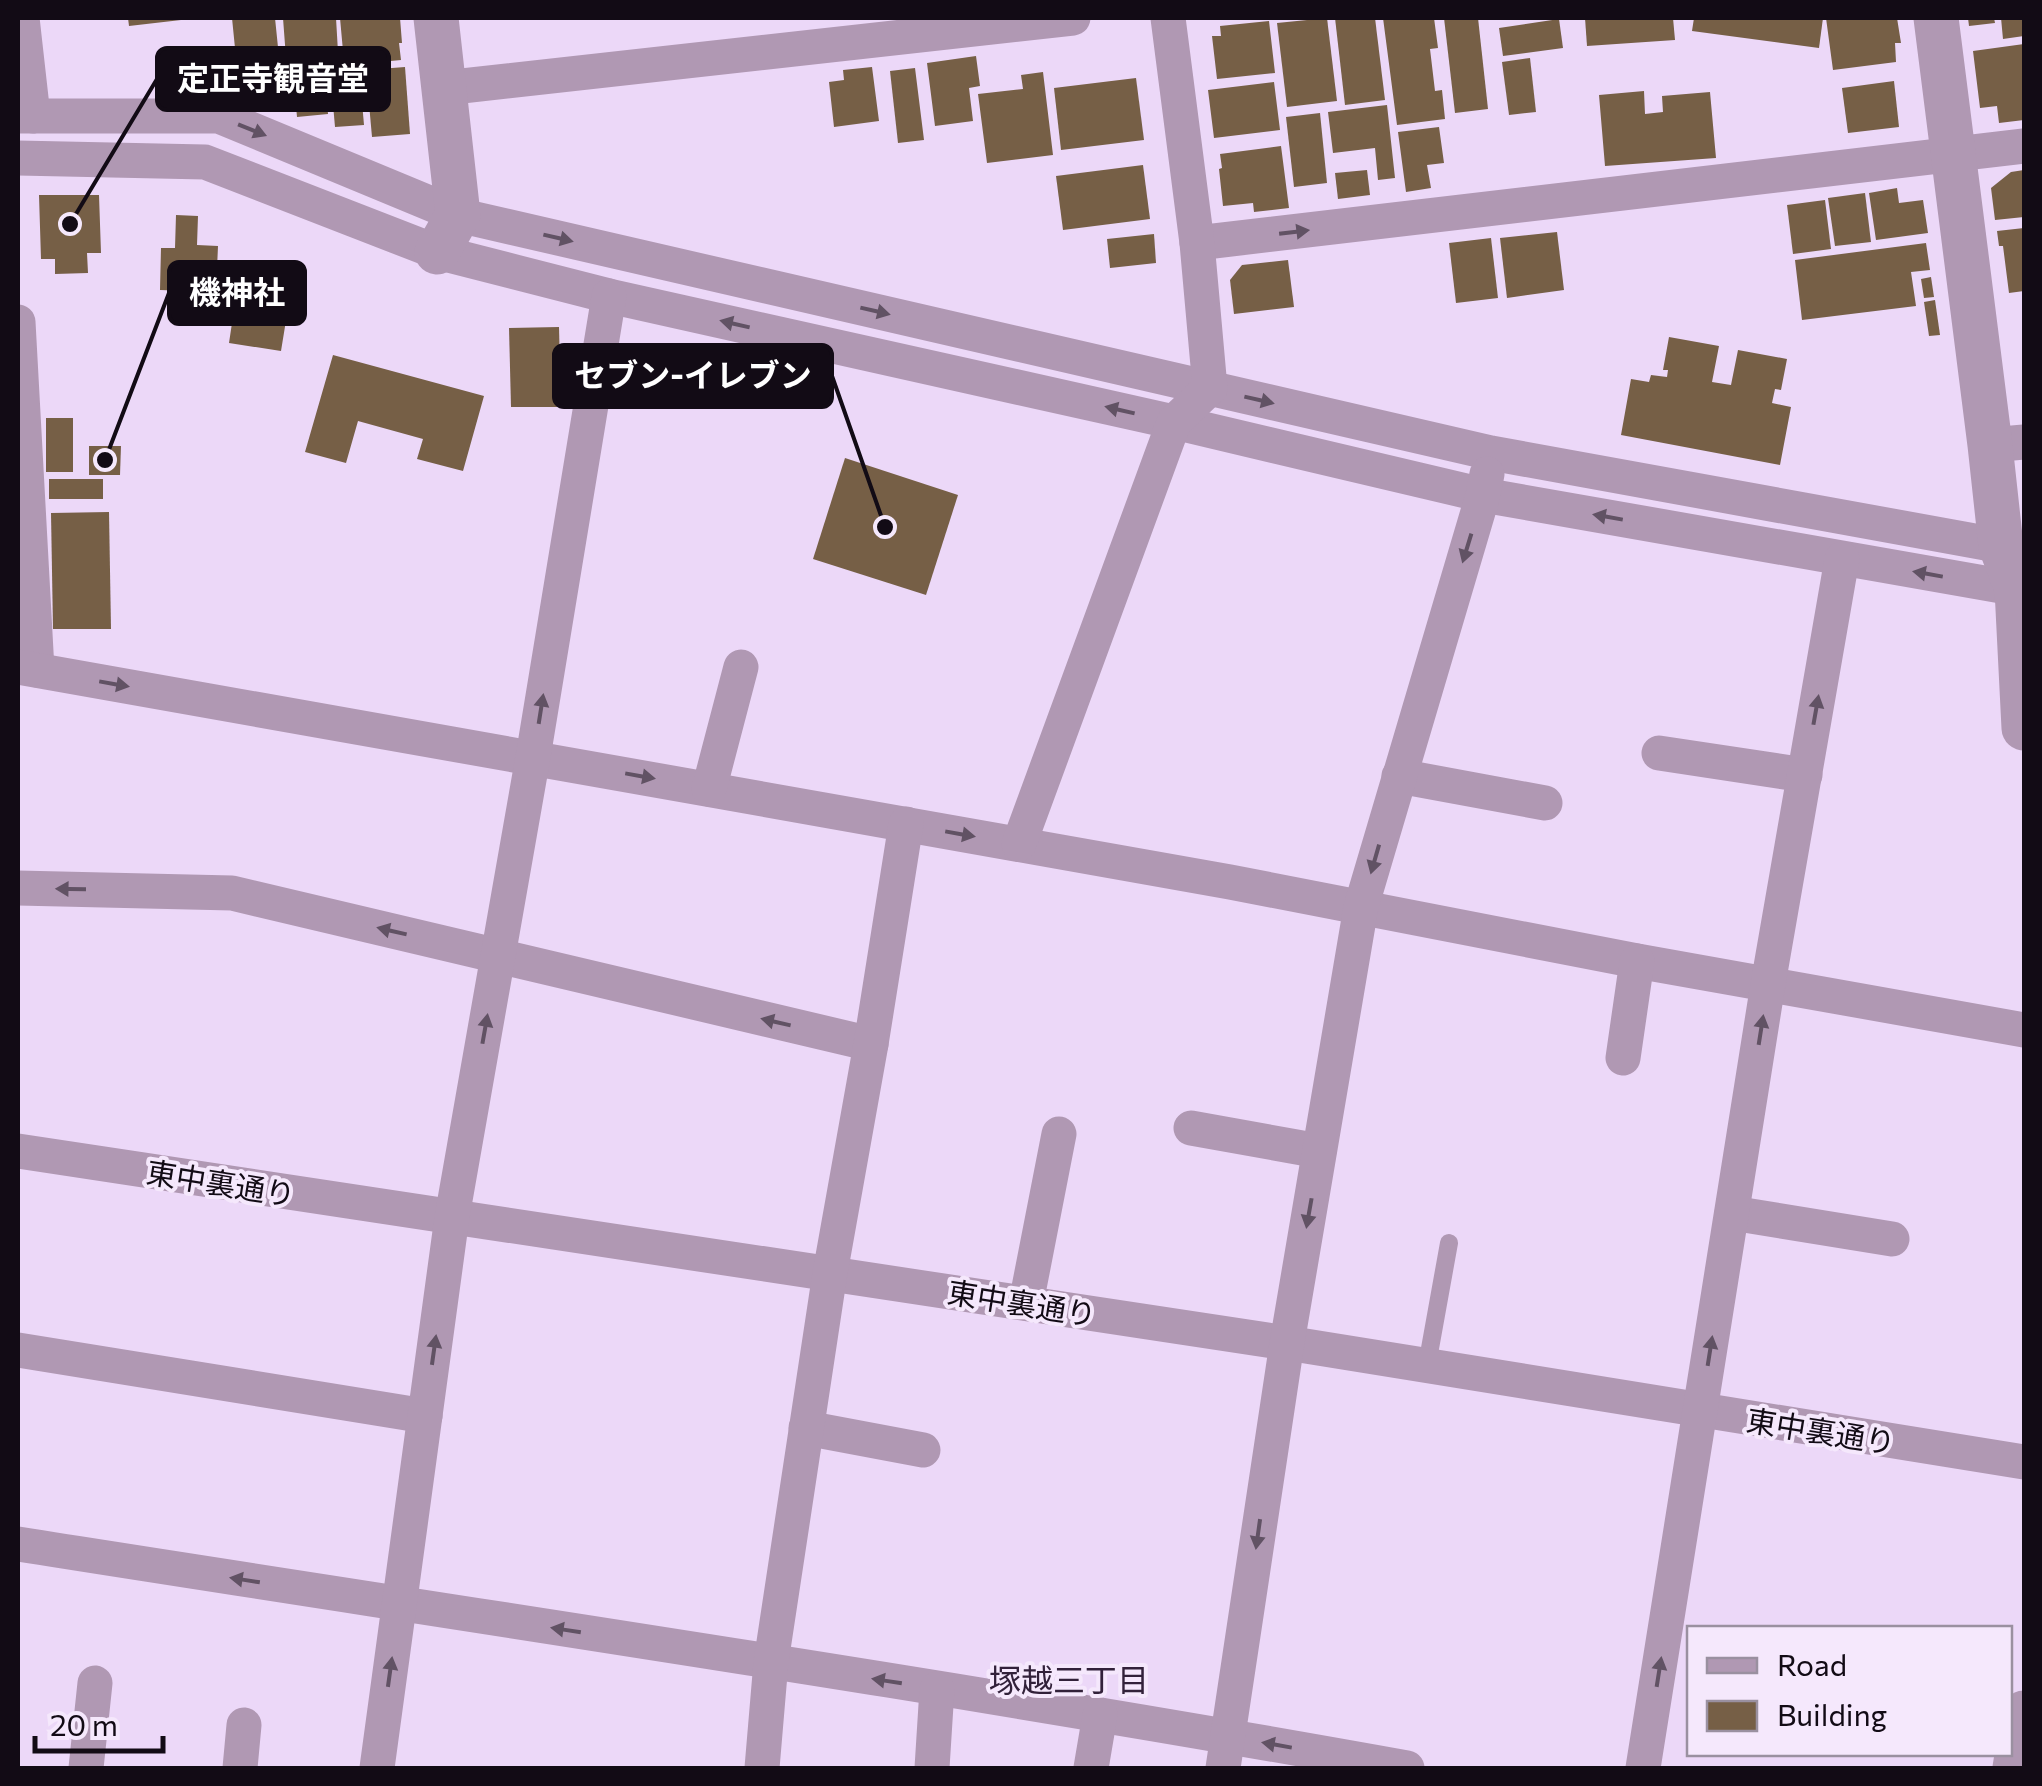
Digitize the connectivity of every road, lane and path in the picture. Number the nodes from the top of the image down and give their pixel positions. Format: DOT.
graph roads {
  1 [pos="22,18"];
  2 [pos="436,18"];
  3 [pos="1072,18"];
  4 [pos="1168,18"];
  5 [pos="1936,18"];
  6 [pos="444,88"];
  7 [pos="25,116"];
  8 [pos="2024,146"];
  9 [pos="1954,154"];
  10 [pos="18,158"];
  11 [pos="448,233"];
  12 [pos="1197,243"];
  13 [pos="609,296"];
  14 [pos="18,322"];
  15 [pos="1210,388"];
  16 [pos="1174,422"];
  17 [pos="2007,443"];
  18 [pos="1491,453"];
  19 [pos="22,488"];
  20 [pos="1483,494"];
  21 [pos="1842,560"];
  22 [pos="2017,569"];
  23 [pos="741,666"];
  24 [pos="27,668"];
  25 [pos="2024,728"];
  26 [pos="1659,753"];
  27 [pos="532,757"];
  28 [pos="1805,775"];
  29 [pos="1400,776"];
  30 [pos="709,789"];
  31 [pos="1545,803"];
  32 [pos="906,824"];
  33 [pos="1019,844"];
  34 [pos="18,888"];
  35 [pos="1361,907"];
  36 [pos="498,956"];
  37 [pos="1636,962"];
  38 [pos="1768,984"];
  39 [pos="2024,1030"];
  40 [pos="871,1044"];
  41 [pos="1623,1058"];
  42 [pos="1191,1128"];
  43 [pos="1059,1134"];
  44 [pos="1319,1150"];
  45 [pos="18,1151"];
  46 [pos="1732,1214"];
  47 [pos="452,1217"];
  48 [pos="1892,1239"];
  49 [pos="1450,1244"];
  50 [pos="830,1273"];
  51 [pos="1026,1303"];
  52 [pos="1287,1342"];
  53 [pos="18,1350"];
  54 [pos="1427,1366"];
  55 [pos="1701,1411"];
  56 [pos="425,1416"];
  57 [pos="806,1428"];
  58 [pos="923,1450"];
  59 [pos="2024,1462"];
  60 [pos="18,1544"];
  61 [pos="400,1604"];
  62 [pos="771,1662"];
  63 [pos="96,1683"];
  64 [pos="937,1689"];
  65 [pos="2024,1714"];
  66 [pos="1100,1715"];
  67 [pos="244,1724"];
  68 [pos="1225,1752"];
  69 [pos="86,1768"];
  70 [pos="240,1768"];
  71 [pos="377,1768"];
  72 [pos="762,1768"];
  73 [pos="932,1768"];
  74 [pos="1091,1768"];
  75 [pos="1407,1768"];
  76 [pos="1643,1768"];
  77 [pos="2015,1768"];
  1 -- 7 [label="street"];
  2 -- 6 [label="street"];
  3 -- 6 [label="street"];
  4 -- 12 [label="street"];
  5 -- 9 [label="street"];
  6 -- 11 [label="street"];
  7 -- 11 [label="street, one-way"];
  8 -- 9 [label="street"];
  12 -- 9 [label="street, one-way"];
  9 -- 17 [label="street"];
  10 -- 11 [label="street"];
  11 -- 13 [label="street"];
  11 -- 15 [label="street, one-way"];
  12 -- 15 [label="street"];
  16 -- 13 [label="street, one-way"];
  27 -- 13 [label="street, one-way"];
  14 -- 19 [label="street"];
  15 -- 16 [label="street"];
  15 -- 18 [label="street, one-way"];
  16 -- 20 [label="street"];
  16 -- 33 [label="street"];
  17 -- 22 [label="street"];
  18 -- 20 [label="street"];
  18 -- 22 [label="street"];
  19 -- 24 [label="street"];
  21 -- 20 [label="street, one-way"];
  20 -- 29 [label="street, one-way"];
  22 -- 21 [label="street, one-way"];
  28 -- 21 [label="street, one-way"];
  22 -- 25 [label="street"];
  23 -- 30 [label="street"];
  24 -- 27 [label="street, one-way"];
  26 -- 28 [label="street"];
  27 -- 30 [label="street, one-way"];
  27 -- 36 [label="street"];
  28 -- 38 [label="street"];
  29 -- 31 [label="street"];
  29 -- 35 [label="street, one-way"];
  30 -- 32 [label="street"];
  32 -- 33 [label="street, one-way"];
  32 -- 40 [label="street"];
  33 -- 35 [label="street"];
  36 -- 34 [label="street, one-way"];
  35 -- 37 [label="street"];
  35 -- 44 [label="street"];
  40 -- 36 [label="street, one-way"];
  47 -- 36 [label="street, one-way"];
  37 -- 38 [label="street"];
  37 -- 41 [label="street"];
  38 -- 39 [label="street"];
  46 -- 38 [label="street, one-way"];
  40 -- 50 [label="street"];
  42 -- 44 [label="street"];
  43 -- 51 [label="street"];
  44 -- 52 [label="street, one-way"];
  45 -- 47 [label="street, 東中裏通り"];
  46 -- 48 [label="street"];
  55 -- 46 [label="street, one-way"];
  47 -- 50 [label="street, 東中裏通り"];
  56 -- 47 [label="street, one-way"];
  49 -- 54 [label="lane"];
  50 -- 51 [label="street, 東中裏通り"];
  50 -- 57 [label="street"];
  51 -- 52 [label="street, 東中裏通り"];
  52 -- 54 [label="street, 東中裏通り"];
  52 -- 68 [label="street, one-way"];
  53 -- 56 [label="street"];
  54 -- 55 [label="street, 東中裏通り"];
  55 -- 59 [label="street, 東中裏通り"];
  76 -- 55 [label="street, one-way"];
  56 -- 61 [label="street"];
  57 -- 58 [label="street"];
  57 -- 62 [label="street"];
  61 -- 60 [label="street, one-way"];
  62 -- 61 [label="street, one-way"];
  71 -- 61 [label="street, one-way"];
  64 -- 62 [label="street, one-way"];
  62 -- 72 [label="street"];
  63 -- 69 [label="street"];
  64 -- 66 [label="street"];
  64 -- 73 [label="street"];
  65 -- 77 [label="street"];
  66 -- 68 [label="street"];
  66 -- 74 [label="street"];
  67 -- 70 [label="street"];
  75 -- 68 [label="street, one-way"];
}
